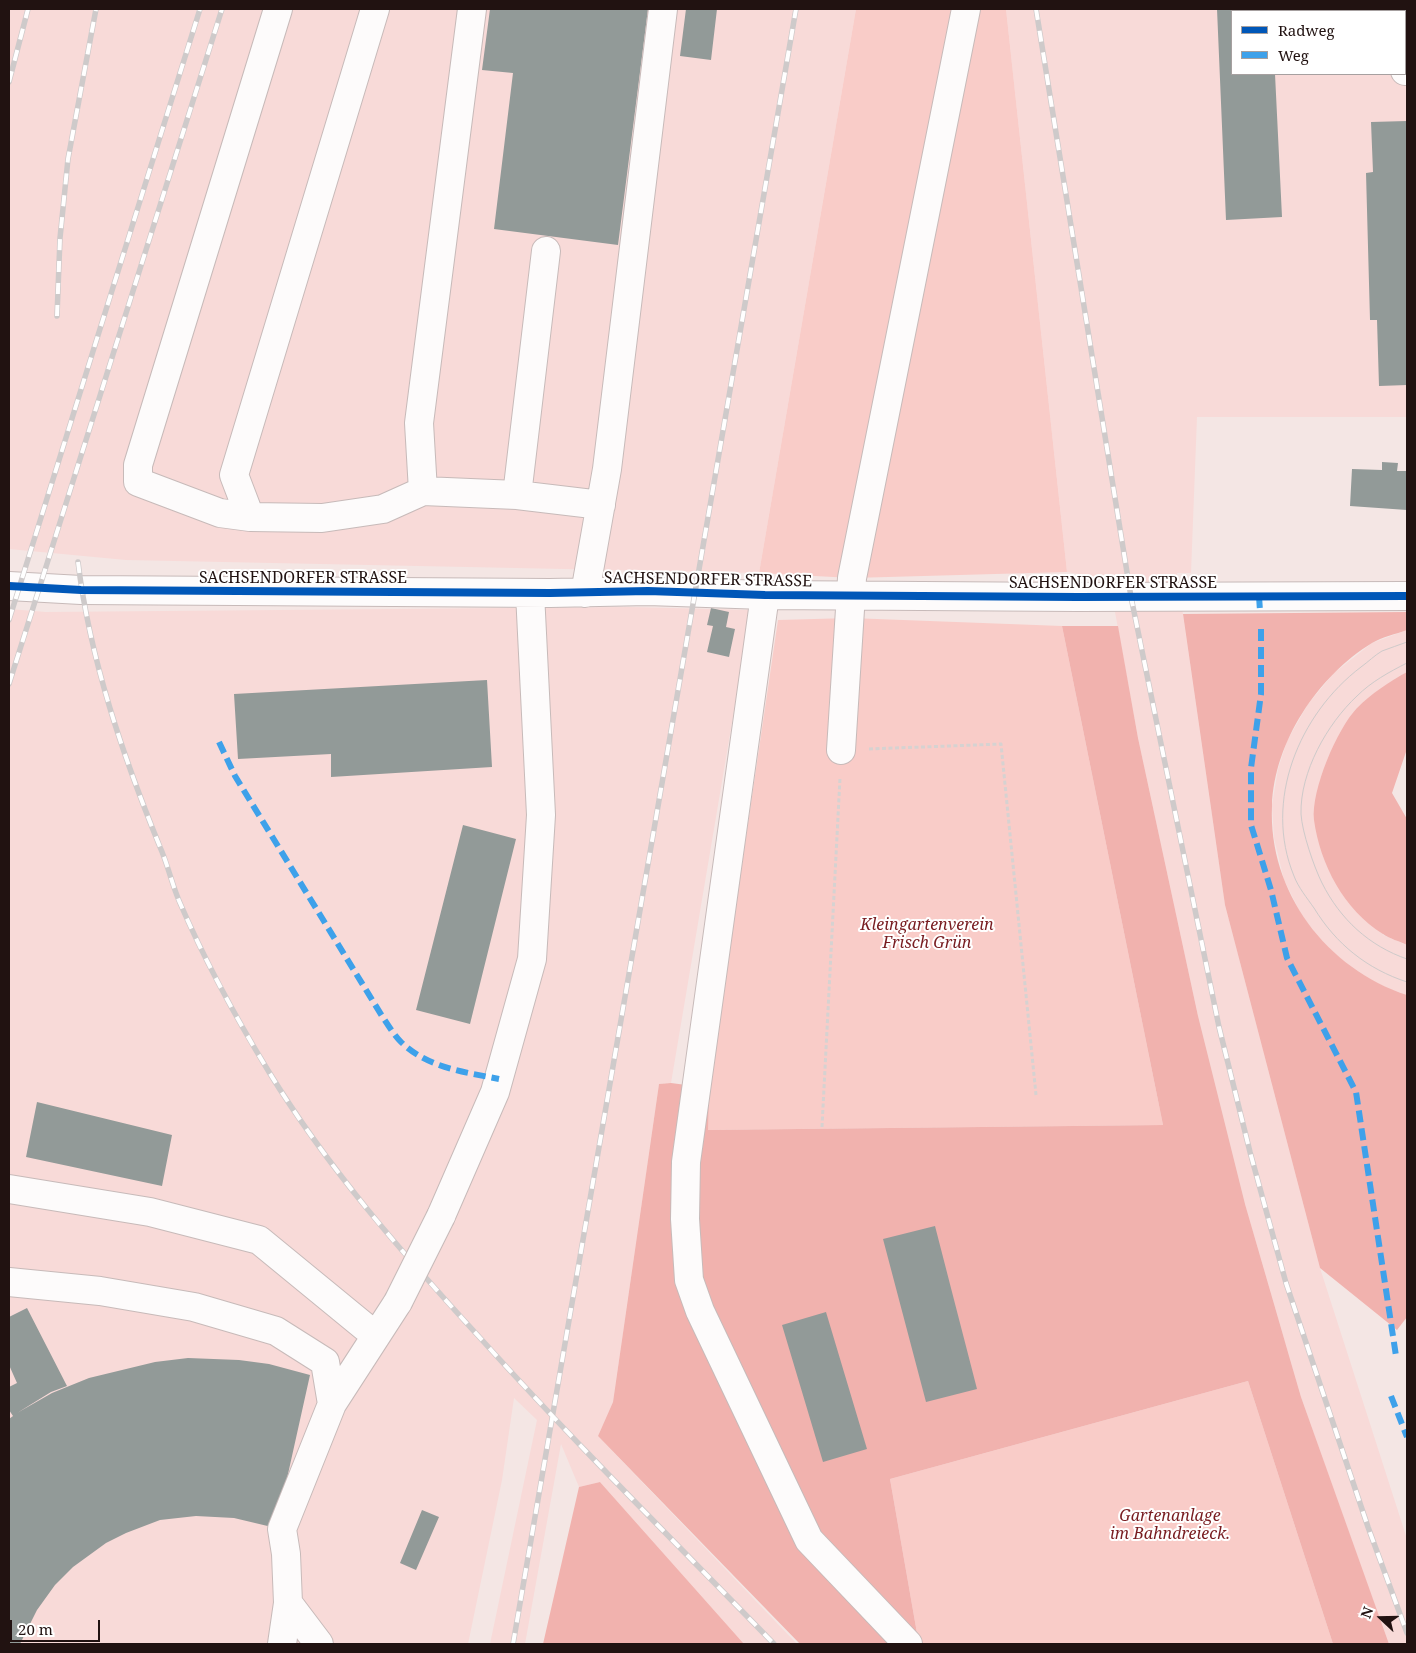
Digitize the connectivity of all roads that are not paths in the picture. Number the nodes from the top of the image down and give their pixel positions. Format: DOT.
graph roads {
  1 [pos="278,9"];
  2 [pos="375,9"];
  3 [pos="472,9"];
  4 [pos="663,9"];
  5 [pos="966,9"];
  6 [pos="546,251"];
  7 [pos="423,491"];
  8 [pos="517,494"];
  9 [pos="601,505"];
  10 [pos="250,517"];
  11 [pos="9,586"];
  12 [pos="530,593"];
  13 [pos="585,593"];
  14 [pos="765,595"];
  15 [pos="852,596"];
  16 [pos="1407,596"];
  17 [pos="841,750"];
  18 [pos="9,1189"];
  19 [pos="9,1282"];
  20 [pos="376,1336"];
  21 [pos="332,1404"];
  22 [pos="288,1602"];
  23 [pos="282,1644"];
  24 [pos="319,1644"];
  25 [pos="908,1644"];
  1 -- 10 [label="street"];
  2 -- 10 [label="street"];
  3 -- 7 [label="street"];
  4 -- 9 [label="street"];
  5 -- 15 [label="street"];
  6 -- 8 [label="street"];
  7 -- 8 [label="street"];
  7 -- 10 [label="street"];
  8 -- 9 [label="street"];
  9 -- 13 [label="street"];
  11 -- 12 [label="street, SACHSENDORFER STRASSE"];
  12 -- 13 [label="street, SACHSENDORFER STRASSE"];
  12 -- 20 [label="street, bridge"];
  13 -- 14 [label="street, SACHSENDORFER STRASSE"];
  14 -- 15 [label="street, SACHSENDORFER STRASSE"];
  14 -- 25 [label="street"];
  15 -- 16 [label="street, SACHSENDORFER STRASSE"];
  15 -- 17 [label="street"];
  18 -- 20 [label="street"];
  19 -- 21 [label="street"];
  20 -- 21 [label="street"];
  21 -- 22 [label="street"];
  22 -- 23 [label="street"];
  22 -- 24 [label="street"];
}
